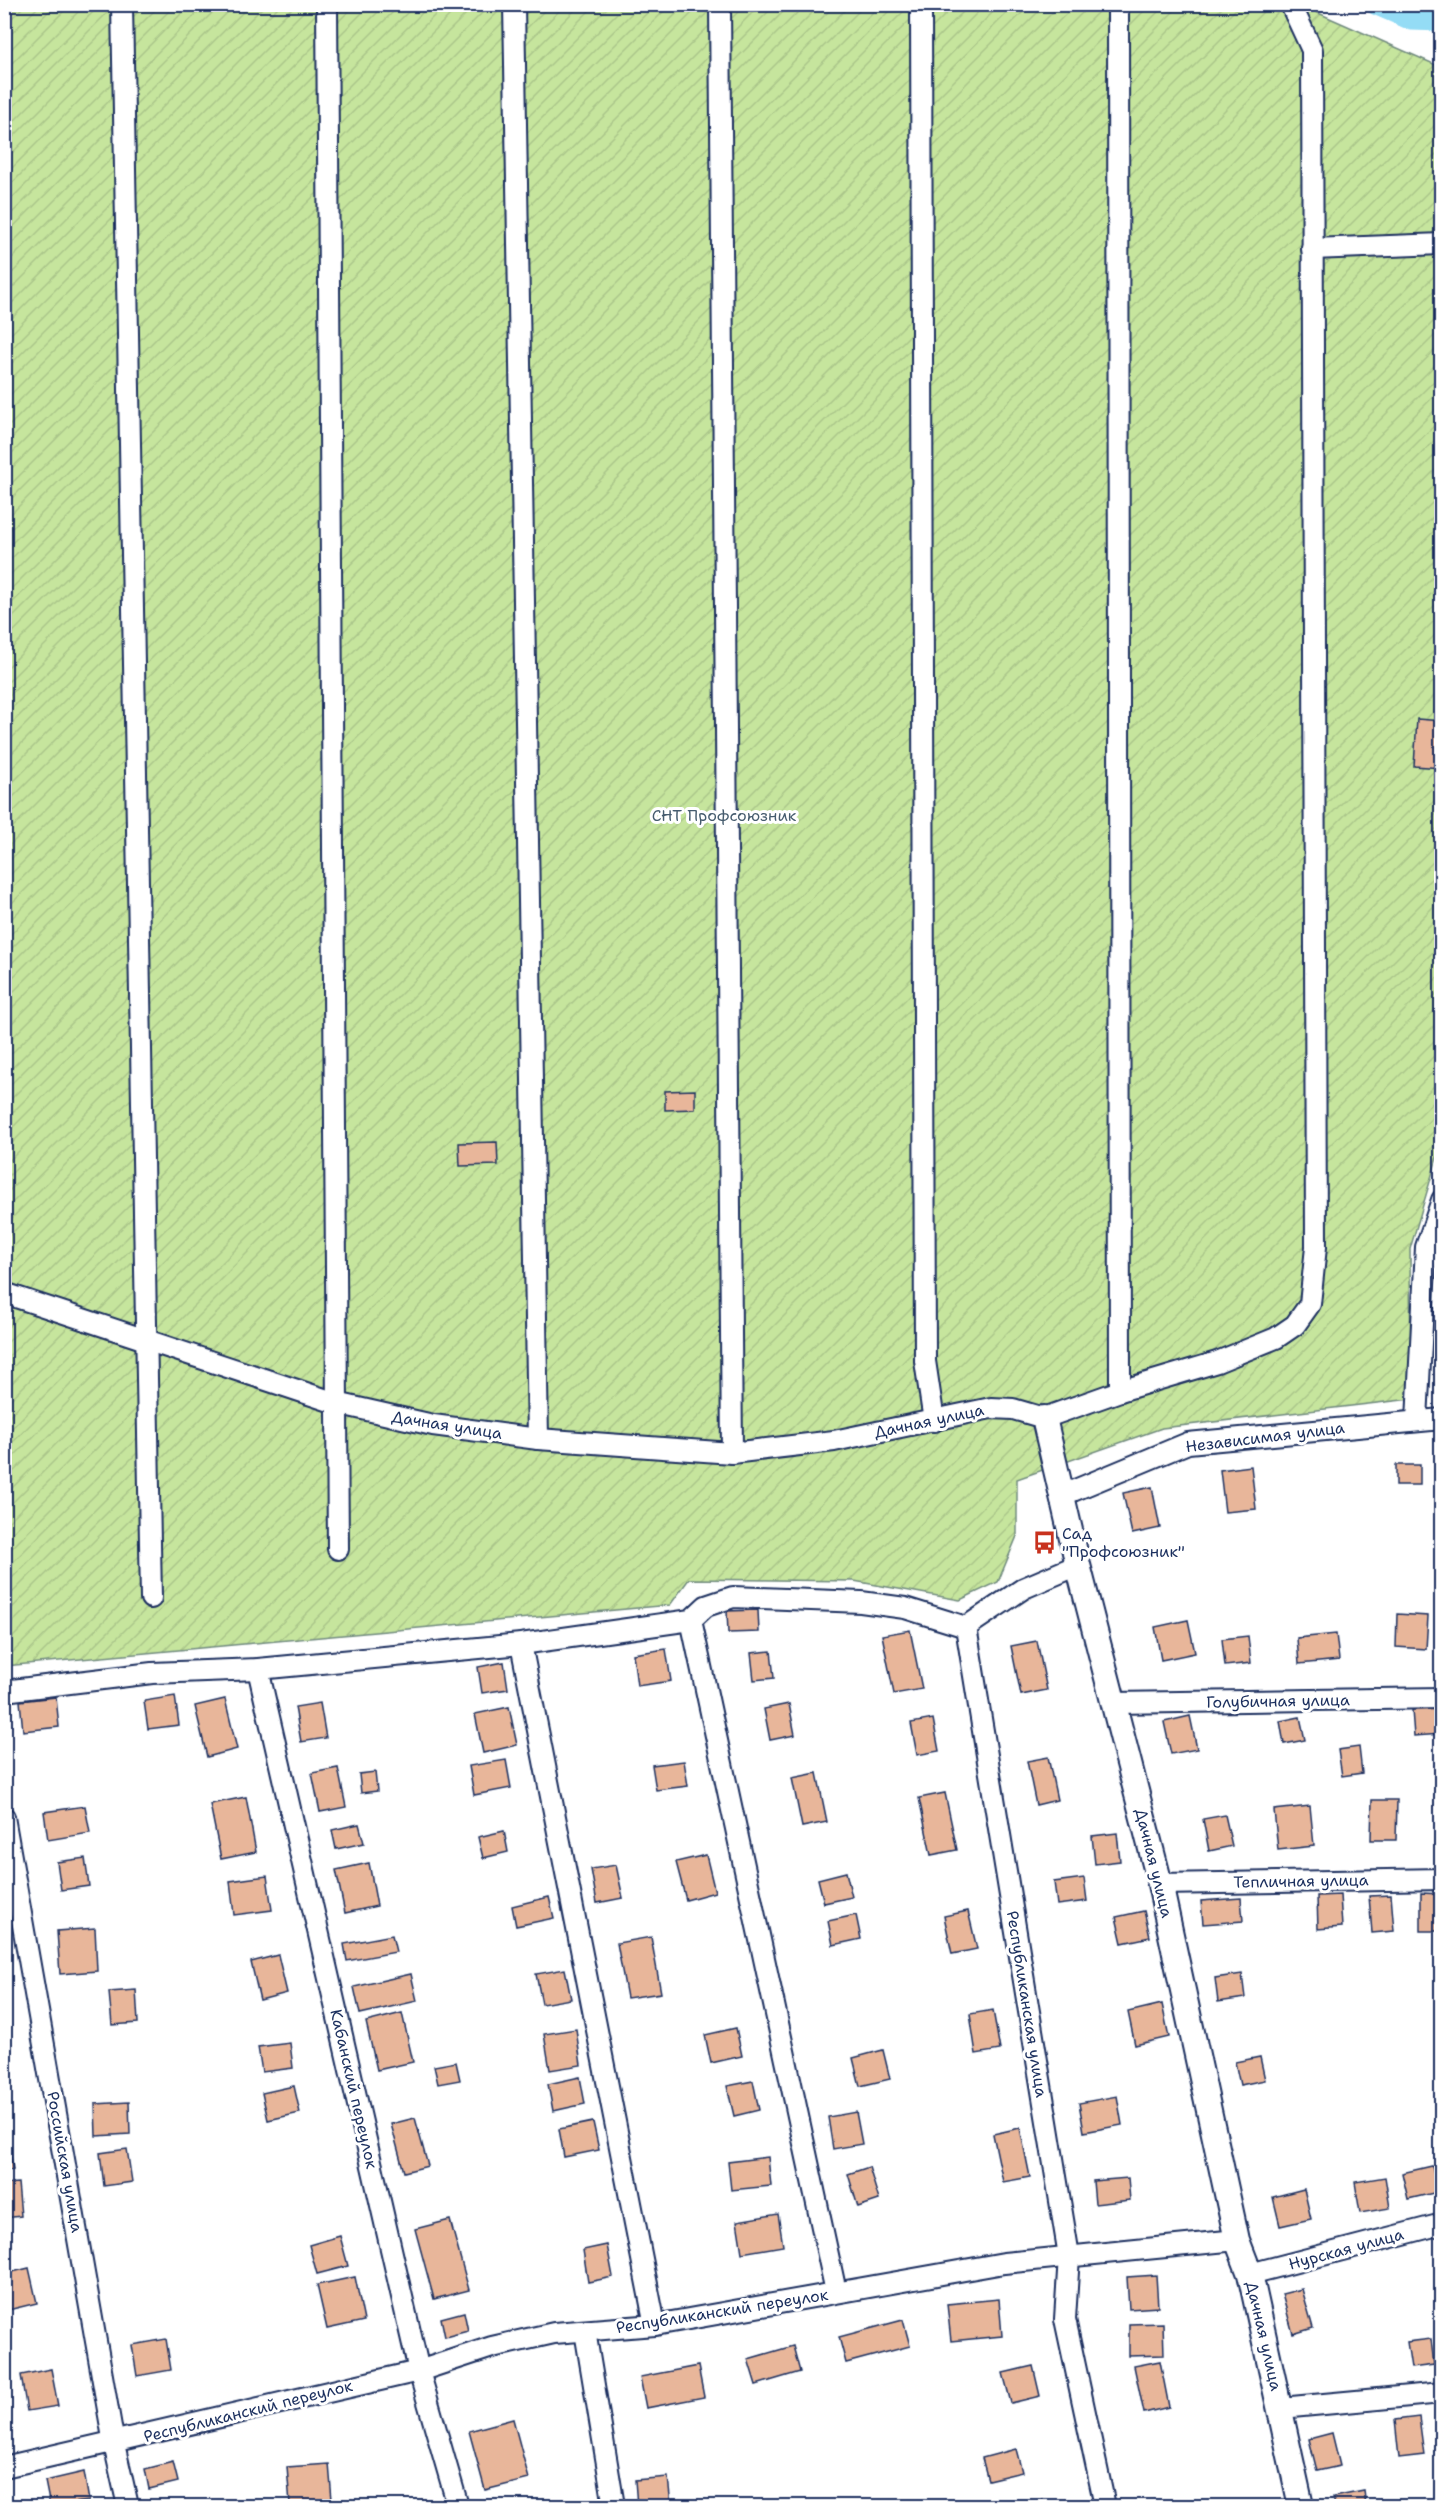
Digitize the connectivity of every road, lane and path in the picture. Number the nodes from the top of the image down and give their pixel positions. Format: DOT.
graph roads {
  1 [pos="122,4"];
  2 [pos="327,4"];
  3 [pos="514,4"];
  4 [pos="720,4"];
  5 [pos="921,4"];
  6 [pos="1118,4"];
  7 [pos="1290,5"];
  8 [pos="1442,244"];
  9 [pos="1312,249"];
  10 [pos="1442,1200"];
  11 [pos="4,1293"];
  12 [pos="147,1342"];
  13 [pos="1120,1391"];
  14 [pos="336,1403"];
  15 [pos="1044,1418"];
  16 [pos="1442,1419"];
  17 [pos="1417,1420"];
  18 [pos="934,1421"];
  19 [pos="537,1439"];
  20 [pos="732,1453"];
  21 [pos="1062,1495"];
  22 [pos="338,1549"];
  23 [pos="1078,1565"];
  24 [pos="151,1598"];
  25 [pos="691,1620"];
  26 [pos="966,1627"];
  27 [pos="521,1644"];
  28 [pos="258,1669"];
  29 [pos="4,1691"];
  30 [pos="1442,1698"];
  31 [pos="1114,1703"];
  32 [pos="4,1817"];
  33 [pos="1442,1879"];
  34 [pos="1160,1884"];
  35 [pos="1442,2224"];
  36 [pos="1237,2240"];
  37 [pos="1069,2256"];
  38 [pos="1250,2274"];
  39 [pos="836,2292"];
  40 [pos="655,2325"];
  41 [pos="585,2331"];
  42 [pos="419,2371"];
  43 [pos="1442,2393"];
  44 [pos="1281,2408"];
  45 [pos="114,2444"];
  46 [pos="4,2467"];
  47 [pos="128,2506"];
  48 [pos="458,2506"];
  49 [pos="614,2506"];
  50 [pos="1105,2506"];
  51 [pos="1301,2506"];
  1 -- 12 [label="street"];
  2 -- 14 [label="street"];
  3 -- 19 [label="street"];
  4 -- 20 [label="street"];
  5 -- 18 [label="street"];
  6 -- 13 [label="street"];
  7 -- 9 [label="street"];
  8 -- 9 [label="street"];
  9 -- 13 [label="street"];
  10 -- 17 [label="street"];
  11 -- 12 [label="street, Дачная улица"];
  12 -- 14 [label="street, Дачная улица"];
  12 -- 24 [label="street"];
  13 -- 15 [label="street"];
  14 -- 19 [label="street, Дачная улица"];
  14 -- 22 [label="street"];
  15 -- 18 [label="street, Дачная улица"];
  15 -- 21 [label="street, Дачная улица"];
  16 -- 17 [label="street, Независимая улица"];
  17 -- 21 [label="street, Независимая улица"];
  18 -- 20 [label="street, Дачная улица"];
  19 -- 20 [label="street, Дачная улица"];
  21 -- 23 [label="street, Дачная улица"];
  23 -- 26 [label="street"];
  23 -- 31 [label="street, Дачная улица"];
  25 -- 26 [label="street"];
  25 -- 27 [label="street"];
  25 -- 39 [label="street"];
  26 -- 37 [label="street, Республиканская улица"];
  27 -- 28 [label="street"];
  27 -- 40 [label="street"];
  28 -- 29 [label="street"];
  28 -- 42 [label="street, Кабанский переулок"];
  30 -- 31 [label="street, Голубичная улица"];
  31 -- 34 [label="street, Дачная улица"];
  32 -- 45 [label="street, Российская улица"];
  33 -- 34 [label="street, Тепличная улица"];
  34 -- 36 [label="street, Дачная улица"];
  35 -- 38 [label="street, Нурская улица"];
  36 -- 37 [label="street, Республиканский переулок"];
  36 -- 38 [label="street, Дачная улица"];
  37 -- 39 [label="street, Республиканский переулок"];
  37 -- 50 [label="street, Республиканская улица"];
  38 -- 44 [label="street, Дачная улица"];
  39 -- 40 [label="street, Республиканский переулок"];
  40 -- 41 [label="street, Республиканский переулок"];
  41 -- 42 [label="street, Республиканский переулок"];
  41 -- 49 [label="street"];
  42 -- 45 [label="street, Республиканский переулок"];
  42 -- 48 [label="street, Кабанский переулок"];
  43 -- 44 [label="street"];
  44 -- 51 [label="street, Дачная улица"];
  45 -- 46 [label="street, Республиканский переулок"];
  45 -- 47 [label="street, Российская улица"];
}
